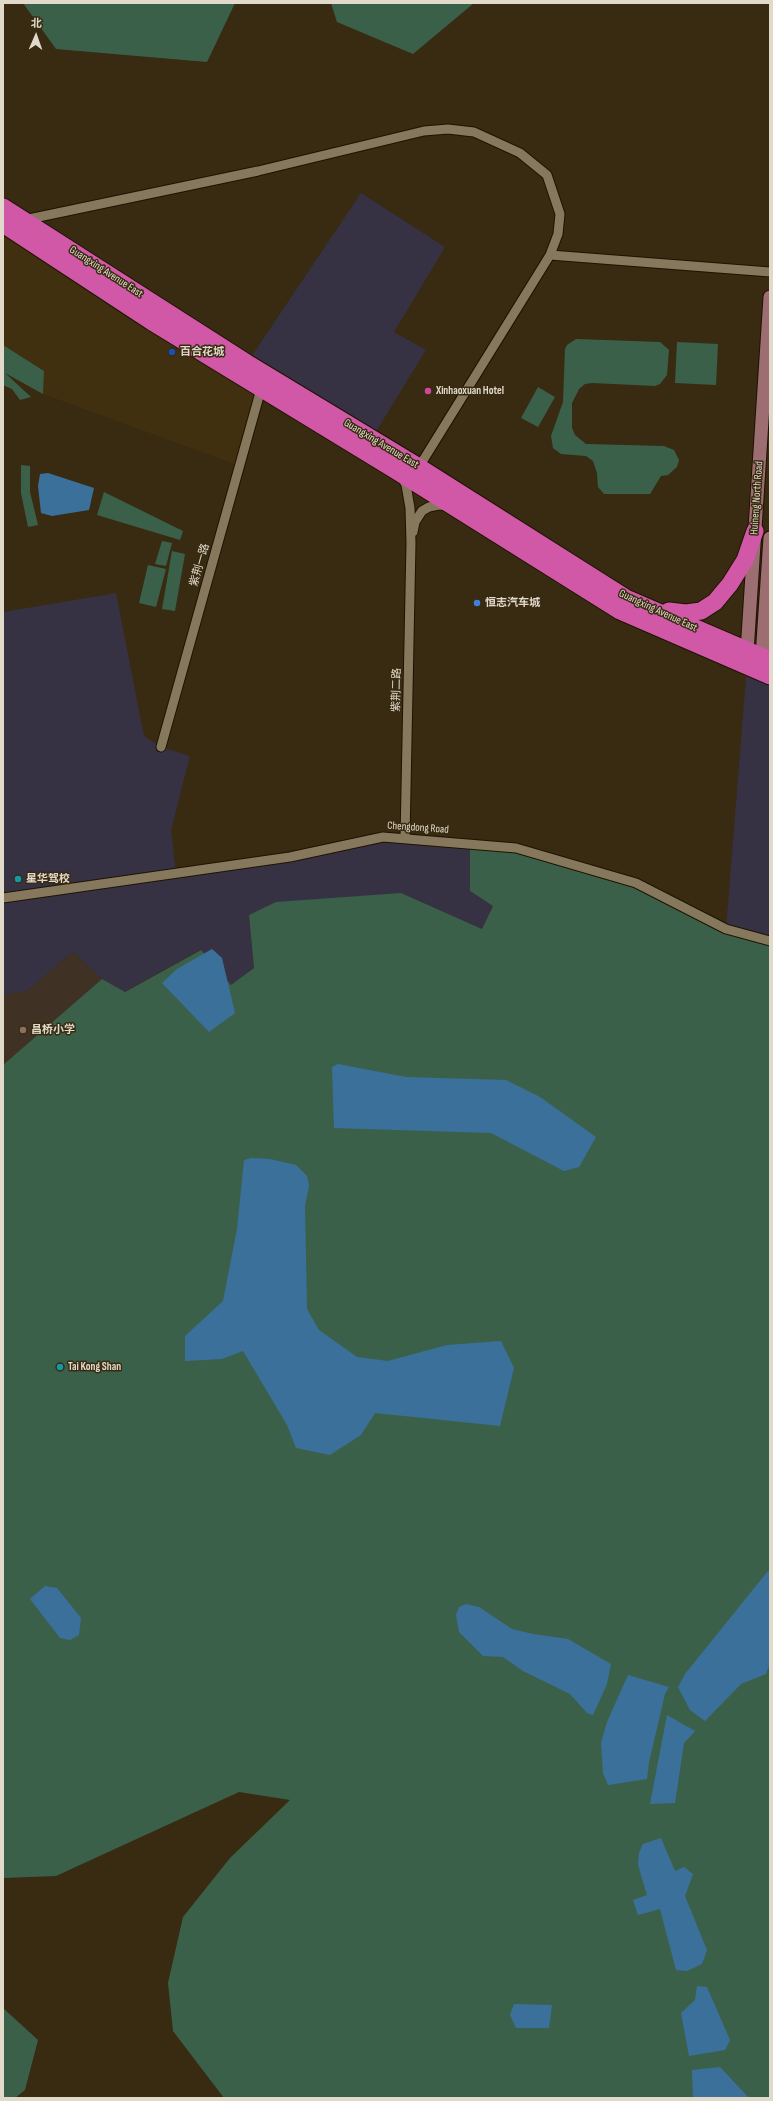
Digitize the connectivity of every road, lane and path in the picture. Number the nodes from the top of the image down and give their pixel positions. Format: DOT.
graph roads {
  1 [pos="3,207"];
  2 [pos="24,220"];
  3 [pos="3,224"];
  4 [pos="550,255"];
  5 [pos="770,272"];
  6 [pos="770,297"];
  7 [pos="261,389"];
  8 [pos="420,467"];
  9 [pos="398,472"];
  10 [pos="456,508"];
  11 [pos="762,534"];
  12 [pos="411,543"];
  13 [pos="770,544"];
  14 [pos="770,550"];
  15 [pos="654,608"];
  16 [pos="760,656"];
  17 [pos="770,676"];
  18 [pos="161,747"];
  19 [pos="405,838"];
  20 [pos="3,898"];
  21 [pos="770,941"];
  1 -- 2 [label="highway, Guangxing Avenue East"];
  2 -- 4 [label="street"];
  2 -- 8 [label="highway, Guangxing Avenue East"];
  3 -- 7 [label="highway, Guangxing Avenue East"];
  4 -- 5 [label="street"];
  4 -- 8 [label="street"];
  6 -- 11 [label="street, Huineng North Road"];
  7 -- 9 [label="highway, Guangxing Avenue East"];
  7 -- 18 [label="street, 紫荆一路"];
  8 -- 15 [label="highway, Guangxing Avenue East"];
  9 -- 10 [label="highway, Guangxing Avenue East"];
  9 -- 12 [label="street, 紫荆二路"];
  10 -- 12 [label="street, 紫荆二路"];
  10 -- 17 [label="highway, Guangxing Avenue East"];
  11 -- 13 [label="street, Huineng North Road"];
  11 -- 15 [label="highway"];
  11 -- 16 [label="street, Huineng North Road"];
  12 -- 19 [label="street, 紫荆二路"];
  13 -- 14 [label="street"];
  13 -- 16 [label="street, Huineng North Road"];
  15 -- 16 [label="highway, Guangxing Avenue East"];
  19 -- 20 [label="street, Chengdong Road"];
  19 -- 21 [label="street, Chengdong Road"];
}
